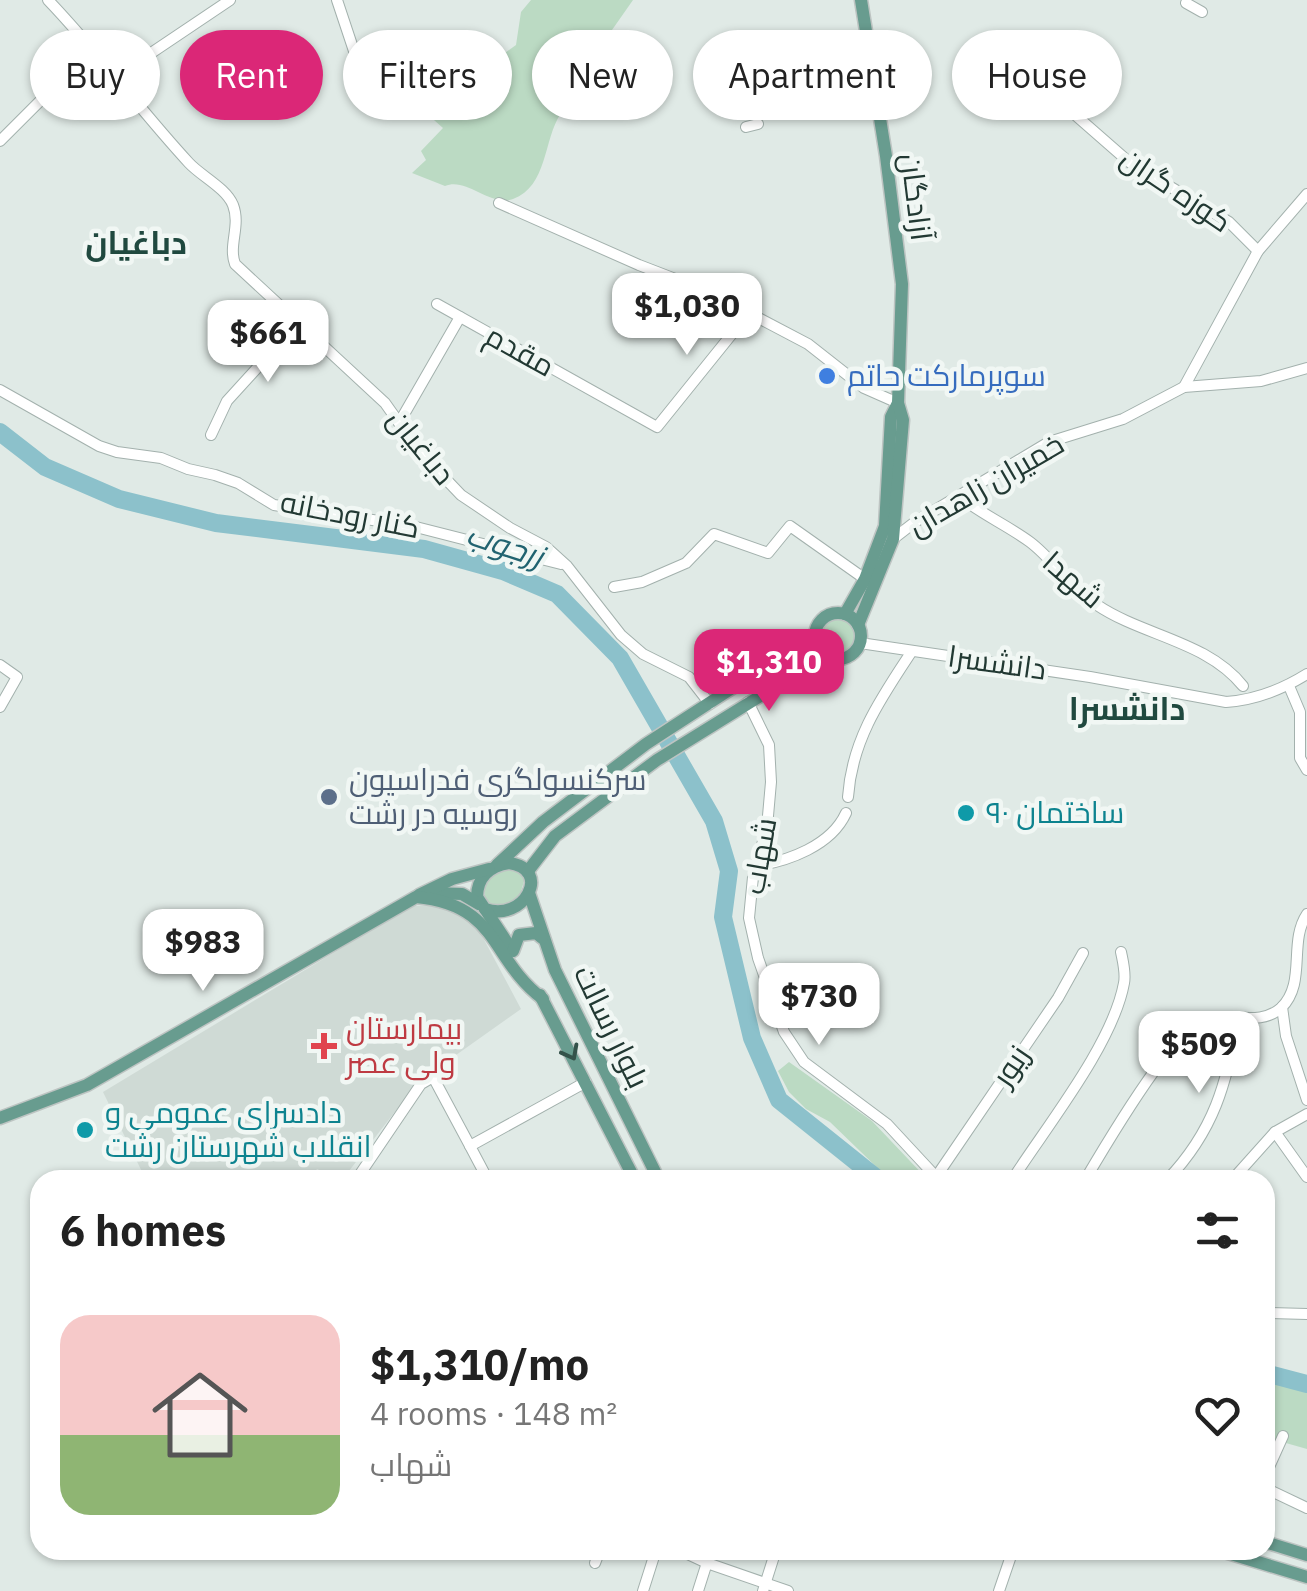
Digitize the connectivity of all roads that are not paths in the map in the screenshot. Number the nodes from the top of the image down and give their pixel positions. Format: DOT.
graph roads {
  1 [pos="48,0"];
  2 [pos="230,0"];
  3 [pos="337,0"];
  4 [pos="861,0"];
  5 [pos="1186,4"];
  6 [pos="1202,12"];
  7 [pos="77,30"];
  8 [pos="347,30"];
  9 [pos="160,47"];
  10 [pos="30,111"];
  11 [pos="154,120"];
  12 [pos="1081,120"];
  13 [pos="0,141"];
  14 [pos="1307,194"];
  15 [pos="499,203"];
  16 [pos="1258,250"];
  17 [pos="436,304"];
  18 [pos="748,314"];
  19 [pos="460,318"];
  20 [pos="299,322"];
  21 [pos="1307,368"];
  22 [pos="1184,388"];
  23 [pos="0,390"];
  24 [pos="898,403"];
  25 [pos="400,423"];
  26 [pos="211,435"];
  27 [pos="959,496"];
  28 [pos="896,520"];
  29 [pos="915,522"];
  30 [pos="893,539"];
  31 [pos="567,566"];
  32 [pos="865,579"];
  33 [pos="614,588"];
  34 [pos="844,614"];
  35 [pos="858,626"];
  36 [pos="814,636"];
  37 [pos="860,643"];
  38 [pos="912,651"];
  39 [pos="825,656"];
  40 [pos="0,665"];
  41 [pos="1307,674"];
  42 [pos="1244,686"];
  43 [pos="1289,686"];
  44 [pos="748,702"];
  45 [pos="710,704"];
  46 [pos="0,707"];
  47 [pos="1307,770"];
  48 [pos="848,797"];
  49 [pos="846,813"];
  50 [pos="756,866"];
  51 [pos="494,867"];
  52 [pos="528,872"];
  53 [pos="528,892"];
  54 [pos="416,896"];
  55 [pos="482,906"];
  56 [pos="1307,914"];
  57 [pos="542,938"];
  58 [pos="513,951"];
  59 [pos="1122,952"];
  60 [pos="1083,953"];
  61 [pos="543,999"];
  62 [pos="1282,1007"];
  63 [pos="1238,1018"];
  64 [pos="586,1082"];
  65 [pos="1307,1100"];
  66 [pos="1307,1114"];
  67 [pos="0,1118"];
  68 [pos="1275,1132"];
  69 [pos="470,1146"];
  70 [pos="363,1170"];
  71 [pos="483,1170"];
  72 [pos="631,1170"];
  73 [pos="654,1170"];
  74 [pos="930,1170"];
  75 [pos="943,1170"];
  76 [pos="1018,1170"];
  77 [pos="1092,1170"];
  78 [pos="1176,1170"];
  79 [pos="1241,1170"];
  80 [pos="1307,1177"];
  81 [pos="1275,1313"];
  82 [pos="1307,1314"];
  83 [pos="1282,1436"];
  84 [pos="1275,1452"];
  85 [pos="1275,1493"];
  86 [pos="1307,1508"];
  87 [pos="1275,1545"];
  88 [pos="1307,1555"];
  89 [pos="596,1560"];
  90 [pos="653,1560"];
  91 [pos="701,1560"];
  92 [pos="708,1560"];
  93 [pos="773,1560"];
  94 [pos="1010,1560"];
  95 [pos="1252,1560"];
  96 [pos="595,1563"];
  97 [pos="707,1563"];
  98 [pos="1307,1576"];
  99 [pos="764,1587"];
  100 [pos="643,1591"];
  101 [pos="698,1591"];
  102 [pos="788,1591"];
  103 [pos="999,1591"];
  1 -- 7 [label="street"];
  2 -- 9 [label="street"];
  3 -- 8 [label="street"];
  4 -- 24 [label="main road, آزادگان"];
  5 -- 6 [label="street"];
  10 -- 13 [label="street"];
  11 -- 20 [label="street, دباغیان"];
  12 -- 16 [label="street, کوزه گران"];
  14 -- 16 [label="street"];
  15 -- 18 [label="street"];
  16 -- 22 [label="street"];
  17 -- 19 [label="street, مقدم"];
  18 -- 19 [label="street, مقدم"];
  18 -- 24 [label="street"];
  19 -- 25 [label="street"];
  20 -- 25 [label="street, دباغیان"];
  20 -- 26 [label="street"];
  21 -- 22 [label="street, خمیران زاهدان"];
  22 -- 27 [label="street, خمیران زاهدان"];
  23 -- 31 [label="street, کنار رودخانه"];
  24 -- 28 [label="main road, آزادگان"];
  24 -- 32 [label="main road, آزادگان"];
  25 -- 31 [label="street, دباغیان"];
  27 -- 29 [label="street, خمیران زاهدان"];
  27 -- 42 [label="street, شهدا"];
  28 -- 29 [label="street"];
  28 -- 30 [label="main road, آزادگان"];
  29 -- 30 [label="street, خمیران زاهدان"];
  30 -- 35 [label="main road, آزادگان"];
  31 -- 45 [label="street, دباغیان"];
  32 -- 33 [label="street"];
  32 -- 34 [label="main road, آزادگان"];
  34 -- 35 [label="main road"];
  34 -- 36 [label="main road"];
  35 -- 37 [label="main road"];
  36 -- 39 [label="main road"];
  36 -- 45 [label="main road"];
  37 -- 38 [label="street, دانشسرا"];
  37 -- 39 [label="main road"];
  38 -- 43 [label="street, دانشسرا"];
  38 -- 48 [label="street"];
  39 -- 44 [label="main road"];
  40 -- 46 [label="street"];
  41 -- 43 [label="street, دانشسرا"];
  43 -- 47 [label="street"];
  44 -- 50 [label="street, شهاب"];
  44 -- 52 [label="main road"];
  45 -- 51 [label="main road"];
  49 -- 50 [label="street"];
  50 -- 74 [label="street, شهاب"];
  51 -- 52 [label="main road"];
  51 -- 54 [label="main road"];
  51 -- 55 [label="main road"];
  52 -- 53 [label="main road"];
  53 -- 55 [label="main road"];
  53 -- 57 [label="main road, بلوار رسالت"];
  54 -- 55 [label="main road"];
  54 -- 61 [label="main road"];
  54 -- 67 [label="main road"];
  55 -- 58 [label="main road, بلوار رسالت"];
  56 -- 62 [label="street"];
  57 -- 58 [label="main road"];
  57 -- 73 [label="main road, بلوار رسالت"];
  58 -- 61 [label="main road, بلوار رسالت"];
  59 -- 76 [label="street"];
  60 -- 75 [label="street, زیور"];
  61 -- 64 [label="main road, بلوار رسالت, one-way"];
  62 -- 63 [label="street"];
  62 -- 65 [label="street"];
  63 -- 77 [label="street"];
  63 -- 78 [label="street"];
  64 -- 69 [label="street"];
  64 -- 72 [label="main road, بلوار رسالت"];
  66 -- 68 [label="street"];
  68 -- 79 [label="street"];
  68 -- 80 [label="street"];
  69 -- 70 [label="street"];
  69 -- 71 [label="street"];
  81 -- 82 [label="street"];
  83 -- 84 [label="street"];
  85 -- 86 [label="street"];
  87 -- 88 [label="main road"];
  89 -- 96 [label="street"];
  90 -- 100 [label="street"];
  91 -- 97 [label="street"];
  92 -- 97 [label="street"];
  93 -- 99 [label="street"];
  94 -- 103 [label="street"];
  95 -- 98 [label="main road"];
  97 -- 99 [label="street"];
  97 -- 101 [label="street"];
  99 -- 102 [label="street"];
}
